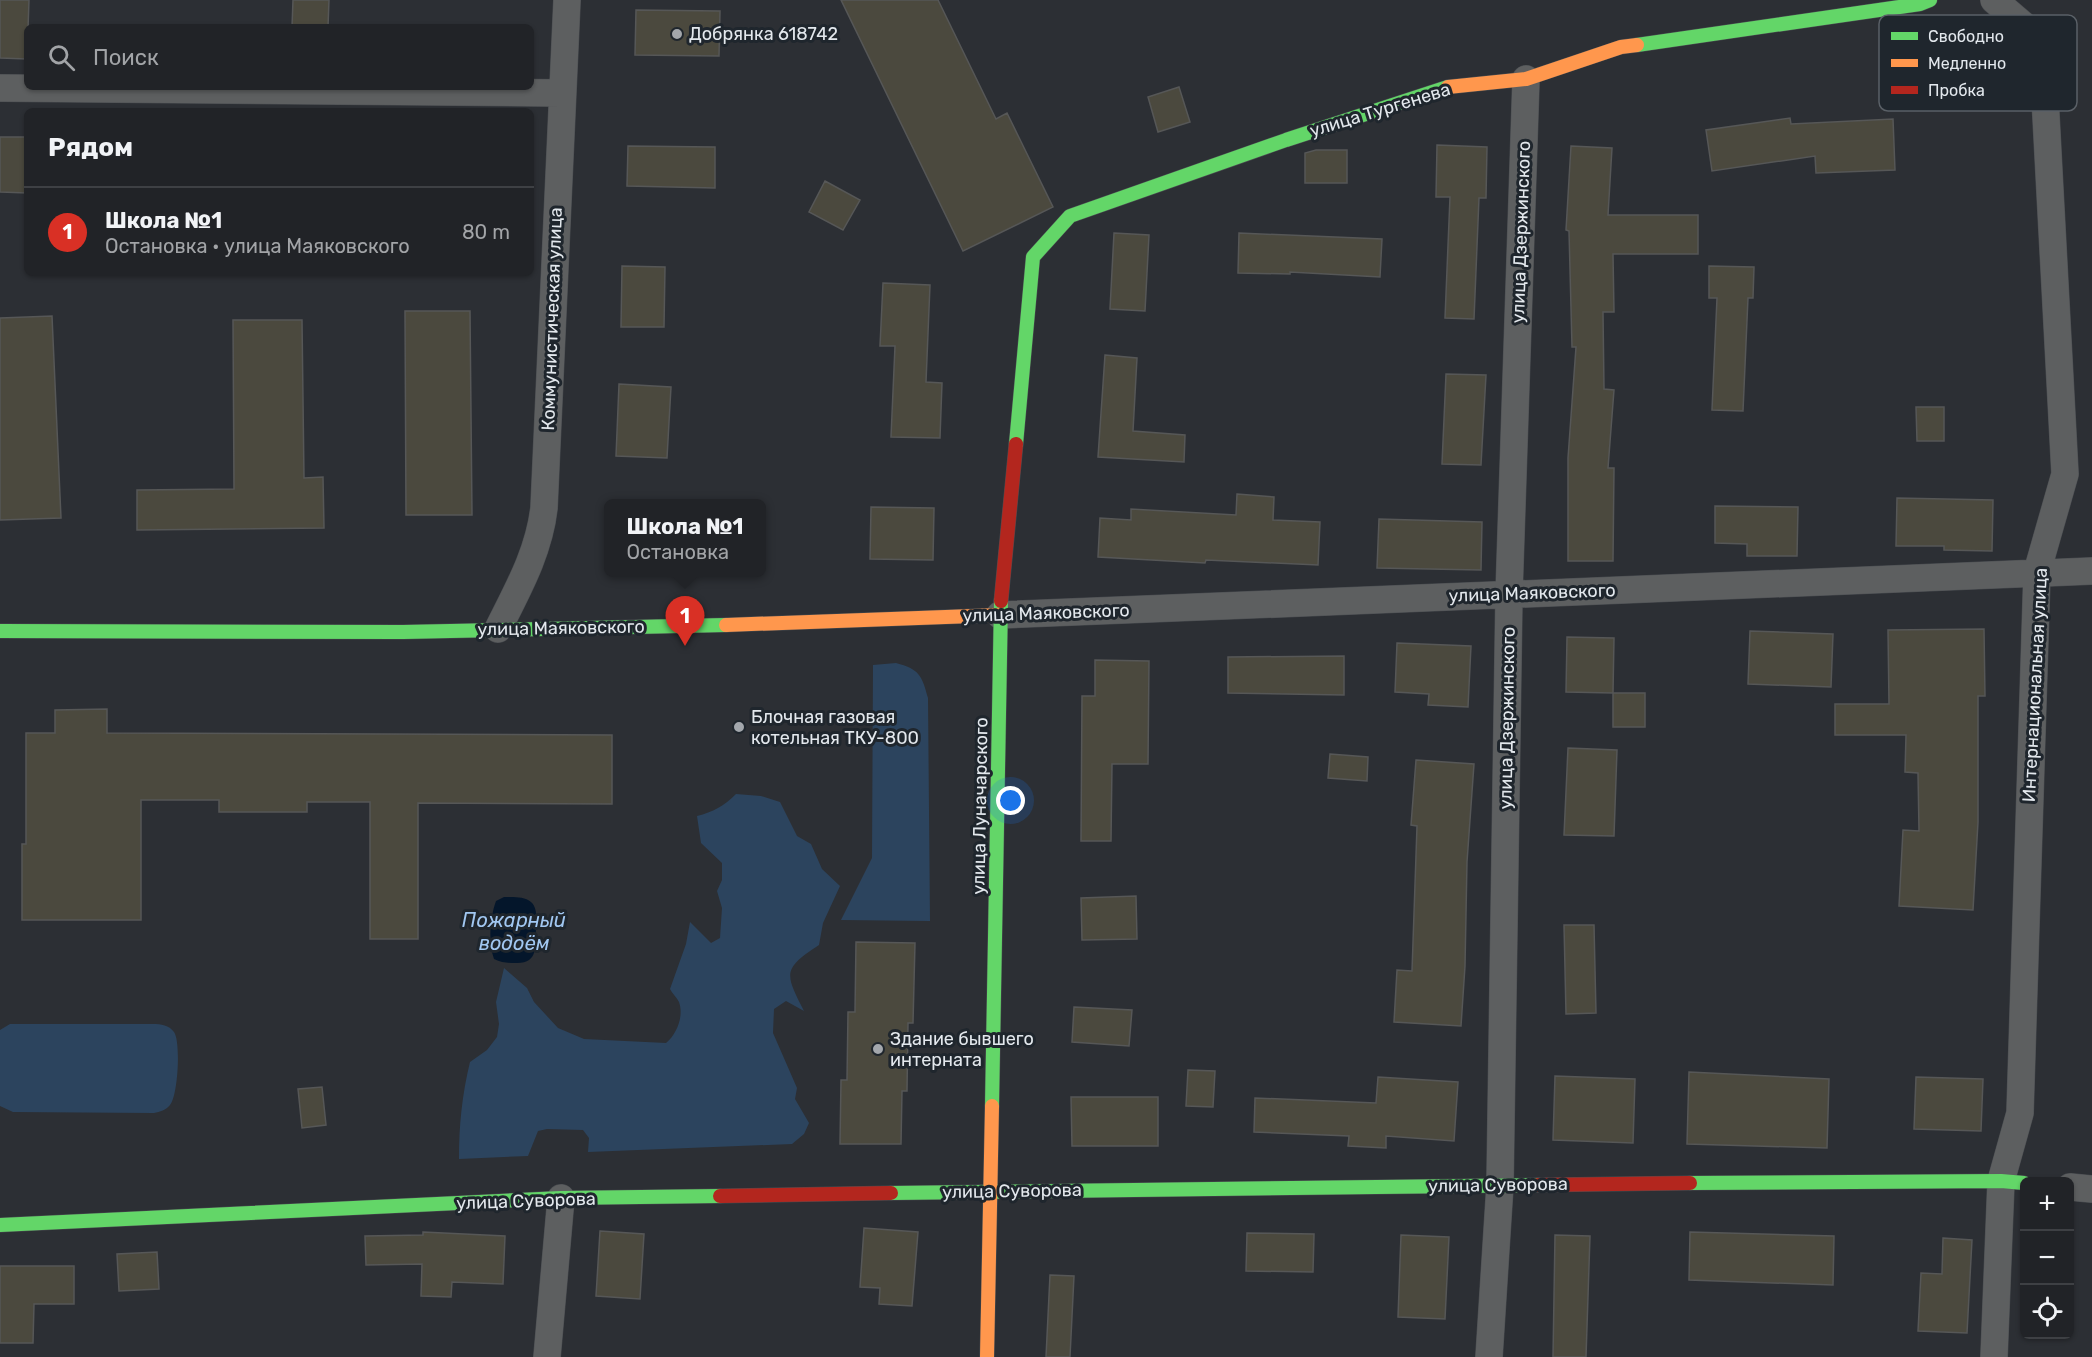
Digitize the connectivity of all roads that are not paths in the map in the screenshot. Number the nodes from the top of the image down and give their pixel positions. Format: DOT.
graph roads {
  1 [pos="567,0"];
  2 [pos="1930,0"];
  3 [pos="1995,0"];
  4 [pos="2012,15"];
  5 [pos="1526,79"];
  6 [pos="0,88"];
  7 [pos="24,88"];
  8 [pos="224,90"];
  9 [pos="561,93"];
  10 [pos="2046,111"];
  11 [pos="1033,257"];
  12 [pos="2092,571"];
  13 [pos="2037,572"];
  14 [pos="1509,594"];
  15 [pos="1000,615"];
  16 [pos="498,629"];
  17 [pos="0,631"];
  18 [pos="2013,1182"];
  19 [pos="1500,1185"];
  20 [pos="2074,1187"];
  21 [pos="2092,1189"];
  22 [pos="991,1191"];
  23 [pos="561,1198"];
  24 [pos="0,1226"];
  25 [pos="547,1357"];
  26 [pos="987,1357"];
  27 [pos="1489,1357"];
  28 [pos="1994,1357"];
  1 -- 9 [label="street, Коммунистическая улица"];
  2 -- 5 [label="street, улица Тургенева"];
  3 -- 4 [label="street, Интернациональная улица"];
  5 -- 11 [label="street, улица Тургенева"];
  5 -- 14 [label="street, улица Дзержинского"];
  6 -- 7 [label="street"];
  8 -- 9 [label="street"];
  9 -- 16 [label="street, Коммунистическая улица"];
  10 -- 13 [label="street, Интернациональная улица"];
  11 -- 15 [label="street, улица Луначарского"];
  12 -- 13 [label="street, улица Маяковского"];
  13 -- 14 [label="street, улица Маяковского"];
  13 -- 18 [label="street, Интернациональная улица"];
  14 -- 15 [label="street, улица Маяковского"];
  14 -- 19 [label="street, улица Дзержинского"];
  15 -- 16 [label="street, улица Маяковского"];
  15 -- 22 [label="street, улица Луначарского"];
  16 -- 17 [label="street, улица Маяковского"];
  18 -- 19 [label="street, улица Суворова"];
  18 -- 28 [label="street, Интернациональная улица"];
  19 -- 22 [label="street, улица Суворова"];
  19 -- 27 [label="street, улица Дзержинского"];
  20 -- 21 [label="street"];
  22 -- 23 [label="street, улица Суворова"];
  22 -- 26 [label="street, улица Луначарского"];
  23 -- 24 [label="street, улица Суворова"];
  23 -- 25 [label="street"];
}
